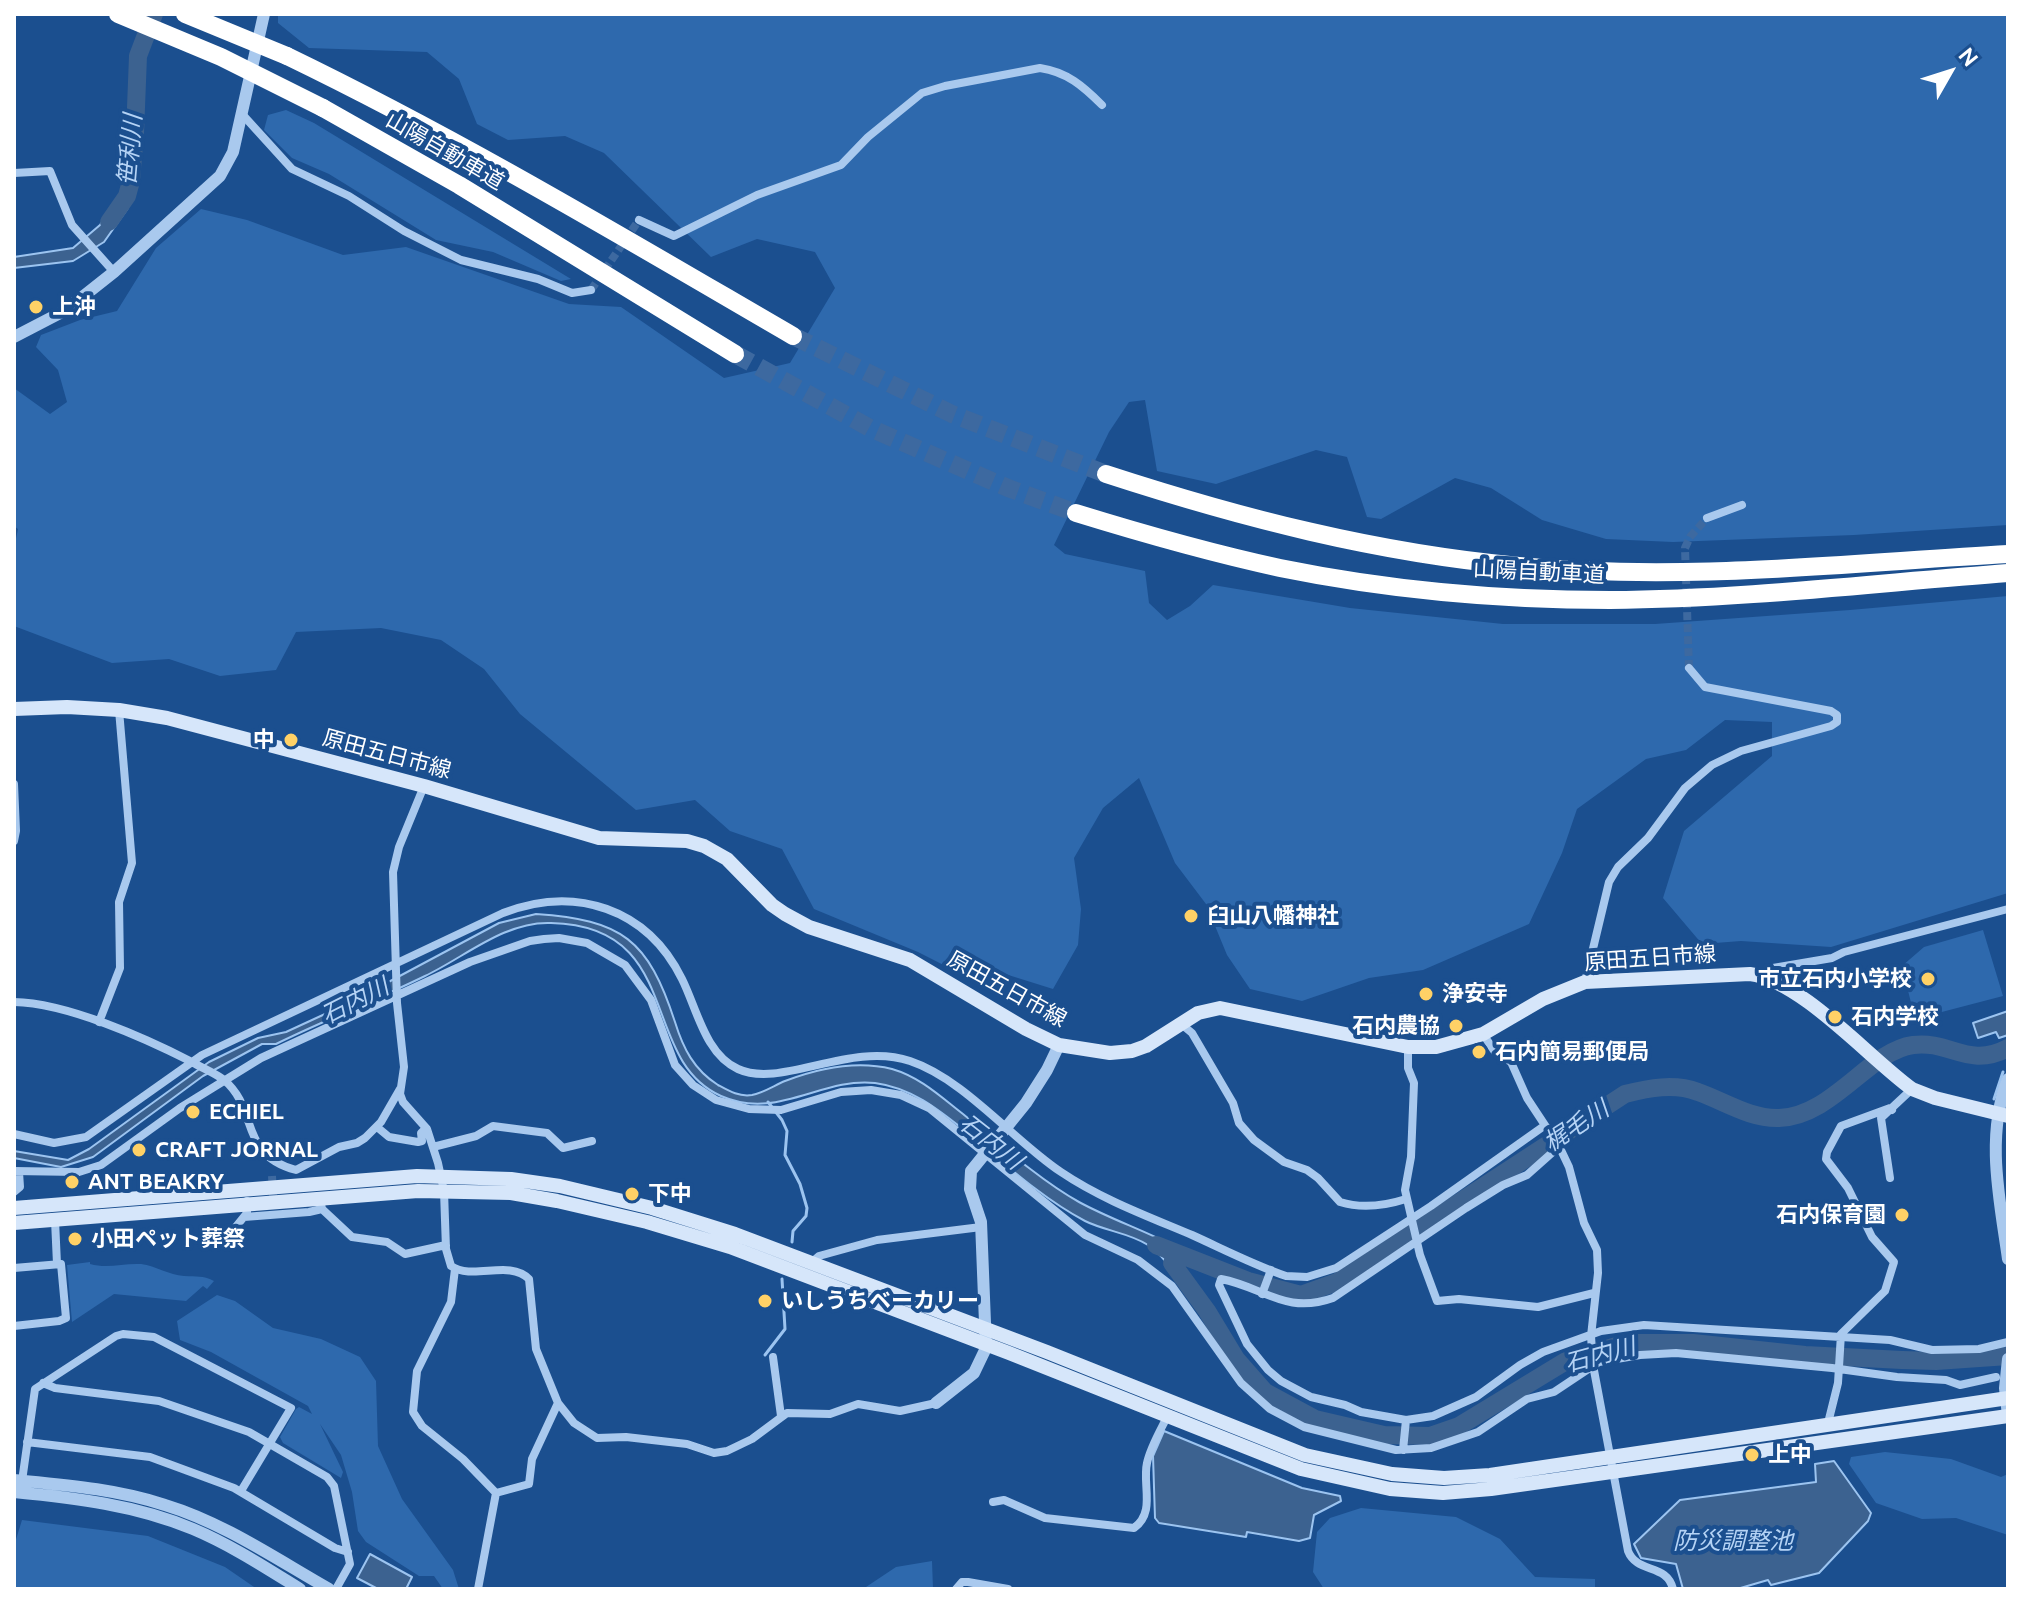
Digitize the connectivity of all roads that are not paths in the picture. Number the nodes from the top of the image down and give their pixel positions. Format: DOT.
graph roads {
  1 [pos="118,14"];
  2 [pos="185,14"];
  3 [pos="264,14"];
  4 [pos="1102,105"];
  5 [pos="242,114"];
  6 [pos="14,173"];
  7 [pos="639,220"];
  8 [pos="114,272"];
  9 [pos="591,290"];
  10 [pos="793,336"];
  11 [pos="14,337"];
  12 [pos="735,354"];
  13 [pos="1106,474"];
  14 [pos="1742,505"];
  15 [pos="1076,513"];
  16 [pos="1707,518"];
  17 [pos="2008,554"];
  18 [pos="2008,573"];
  19 [pos="1689,668"];
  20 [pos="14,708"];
  21 [pos="119,710"];
  22 [pos="14,784"];
  23 [pos="424,786"];
  24 [pos="14,841"];
  25 [pos="2008,909"];
  26 [pos="395,964"];
  27 [pos="1766,976"];
  28 [pos="1585,982"];
  29 [pos="396,993"];
  30 [pos="14,1002"];
  31 [pos="99,1022"];
  32 [pos="1179,1023"];
  33 [pos="1483,1034"];
  34 [pos="1059,1045"];
  35 [pos="1408,1047"];
  36 [pos="193,1063"];
  37 [pos="223,1079"];
  38 [pos="2008,1079"];
  39 [pos="400,1089"];
  40 [pos="1912,1089"];
  41 [pos="1892,1110"];
  42 [pos="2003,1114"];
  43 [pos="377,1127"];
  44 [pos="1545,1127"];
  45 [pos="426,1128"];
  46 [pos="1004,1128"];
  47 [pos="14,1134"];
  48 [pos="592,1141"];
  49 [pos="1560,1145"];
  50 [pos="433,1147"];
  51 [pos="985,1152"];
  52 [pos="17,1171"];
  53 [pos="1890,1178"];
  54 [pos="443,1184"];
  55 [pos="246,1188"];
  56 [pos="14,1192"];
  57 [pos="1406,1199"];
  58 [pos="321,1204"];
  59 [pos="14,1208"];
  60 [pos="246,1210"];
  61 [pos="1412,1219"];
  62 [pos="55,1220"];
  63 [pos="14,1223"];
  64 [pos="981,1227"];
  65 [pos="226,1239"];
  66 [pos="1418,1240"];
  67 [pos="446,1245"];
  68 [pos="2008,1259"];
  69 [pos="57,1264"];
  70 [pos="811,1264"];
  71 [pos="14,1268"];
  72 [pos="455,1269"];
  73 [pos="1271,1271"];
  74 [pos="1594,1293"];
  75 [pos="1262,1294"];
  76 [pos="14,1326"];
  77 [pos="986,1329"];
  78 [pos="1591,1336"];
  79 [pos="1841,1340"];
  80 [pos="2008,1342"];
  81 [pos="986,1344"];
  82 [pos="773,1357"];
  83 [pos="2008,1359"];
  84 [pos="1593,1364"];
  85 [pos="1839,1367"];
  86 [pos="2001,1375"];
  87 [pos="43,1383"];
  88 [pos="2007,1398"];
  89 [pos="558,1403"];
  90 [pos="936,1403"];
  91 [pos="781,1416"];
  92 [pos="2008,1416"];
  93 [pos="1167,1417"];
  94 [pos="1406,1421"];
  95 [pos="1828,1423"];
  96 [pos="27,1442"];
  97 [pos="269,1444"];
  98 [pos="1403,1449"];
  99 [pos="1612,1463"];
  100 [pos="18,1481"];
  101 [pos="241,1491"];
  102 [pos="14,1492"];
  103 [pos="496,1493"];
  104 [pos="993,1502"];
  105 [pos="348,1552"];
  106 [pos="300,1589"];
  107 [pos="329,1589"];
  108 [pos="336,1589"];
  109 [pos="478,1589"];
  110 [pos="956,1589"];
  111 [pos="1008,1589"];
  112 [pos="1673,1589"];
  1 -- 12 [label="highway, 山陽自動車道, bridge"];
  2 -- 10 [label="highway, 山陽自動車道, bridge"];
  3 -- 5 [label="street"];
  4 -- 7 [label="street"];
  5 -- 8 [label="street"];
  5 -- 9 [label="street"];
  6 -- 8 [label="street"];
  8 -- 11 [label="street"];
  13 -- 17 [label="highway, 山陽自動車道"];
  14 -- 16 [label="street"];
  15 -- 18 [label="highway, 山陽自動車道"];
  19 -- 28 [label="street"];
  20 -- 21 [label="main road, 原田五日市線"];
  21 -- 23 [label="main road, 原田五日市線"];
  21 -- 31 [label="street"];
  22 -- 24 [label="street"];
  23 -- 26 [label="street"];
  23 -- 34 [label="main road, 原田五日市線"];
  25 -- 27 [label="street"];
  26 -- 29 [label="street"];
  26 -- 36 [label="street"];
  26 -- 46 [label="street"];
  27 -- 28 [label="main road, 原田五日市線"];
  27 -- 40 [label="main road"];
  28 -- 33 [label="main road, 原田五日市線"];
  29 -- 37 [label="street"];
  29 -- 39 [label="street"];
  29 -- 51 [label="street"];
  30 -- 31 [label="street"];
  31 -- 36 [label="street"];
  32 -- 34 [label="main road, 原田五日市線"];
  32 -- 35 [label="main road, 原田五日市線"];
  32 -- 57 [label="street"];
  33 -- 35 [label="main road, 原田五日市線"];
  33 -- 44 [label="street"];
  34 -- 46 [label="street"];
  35 -- 57 [label="street"];
  36 -- 37 [label="street"];
  36 -- 47 [label="street"];
  37 -- 43 [label="street"];
  37 -- 52 [label="street"];
  38 -- 42 [label="street"];
  39 -- 43 [label="street"];
  39 -- 45 [label="street"];
  40 -- 41 [label="street"];
  40 -- 42 [label="main road"];
  41 -- 53 [label="street"];
  41 -- 79 [label="street"];
  42 -- 68 [label="street"];
  43 -- 45 [label="street"];
  44 -- 49 [label="street"];
  44 -- 61 [label="street"];
  45 -- 50 [label="street"];
  46 -- 51 [label="street"];
  46 -- 73 [label="street"];
  48 -- 50 [label="street"];
  49 -- 66 [label="street"];
  49 -- 74 [label="street"];
  50 -- 54 [label="street"];
  51 -- 64 [label="street"];
  51 -- 98 [label="street"];
  52 -- 56 [label="street"];
  54 -- 55 [label="main road"];
  54 -- 58 [label="main road"];
  54 -- 67 [label="street"];
  54 -- 70 [label="main road"];
  54 -- 81 [label="main road"];
  55 -- 59 [label="main road"];
  55 -- 60 [label="street"];
  57 -- 61 [label="street"];
  58 -- 60 [label="main road"];
  58 -- 60 [label="street"];
  58 -- 67 [label="street"];
  60 -- 62 [label="main road"];
  60 -- 65 [label="street"];
  61 -- 66 [label="street"];
  61 -- 73 [label="street"];
  62 -- 63 [label="main road"];
  62 -- 69 [label="street"];
  64 -- 70 [label="street"];
  64 -- 77 [label="street"];
  66 -- 74 [label="street"];
  66 -- 75 [label="street"];
  67 -- 72 [label="street"];
  69 -- 71 [label="street"];
  69 -- 76 [label="street"];
  70 -- 77 [label="main road"];
  72 -- 89 [label="street"];
  72 -- 103 [label="street"];
  73 -- 75 [label="street"];
  74 -- 78 [label="street"];
  75 -- 94 [label="street"];
  77 -- 81 [label="street"];
  77 -- 99 [label="main road"];
  78 -- 79 [label="street"];
  78 -- 84 [label="street"];
  78 -- 94 [label="street"];
  79 -- 80 [label="street"];
  79 -- 85 [label="street"];
  81 -- 90 [label="street"];
  81 -- 93 [label="main road"];
  82 -- 91 [label="street"];
  83 -- 86 [label="street"];
  84 -- 85 [label="street"];
  84 -- 98 [label="street"];
  84 -- 99 [label="street"];
  85 -- 86 [label="street"];
  85 -- 95 [label="street"];
  86 -- 88 [label="street"];
  87 -- 96 [label="street"];
  87 -- 97 [label="street"];
  87 -- 97 [label="street"];
  88 -- 92 [label="street"];
  88 -- 95 [label="main road"];
  89 -- 91 [label="street"];
  89 -- 103 [label="street"];
  90 -- 91 [label="street"];
  92 -- 99 [label="main road"];
  93 -- 99 [label="main road"];
  93 -- 104 [label="street"];
  94 -- 98 [label="street"];
  95 -- 99 [label="main road"];
  96 -- 100 [label="street"];
  96 -- 101 [label="street"];
  97 -- 101 [label="street"];
  97 -- 105 [label="street"];
  99 -- 112 [label="street"];
  100 -- 107 [label="street"];
  101 -- 105 [label="street"];
  102 -- 106 [label="street"];
  103 -- 109 [label="street"];
  105 -- 108 [label="street"];
  110 -- 111 [label="street"];
}
